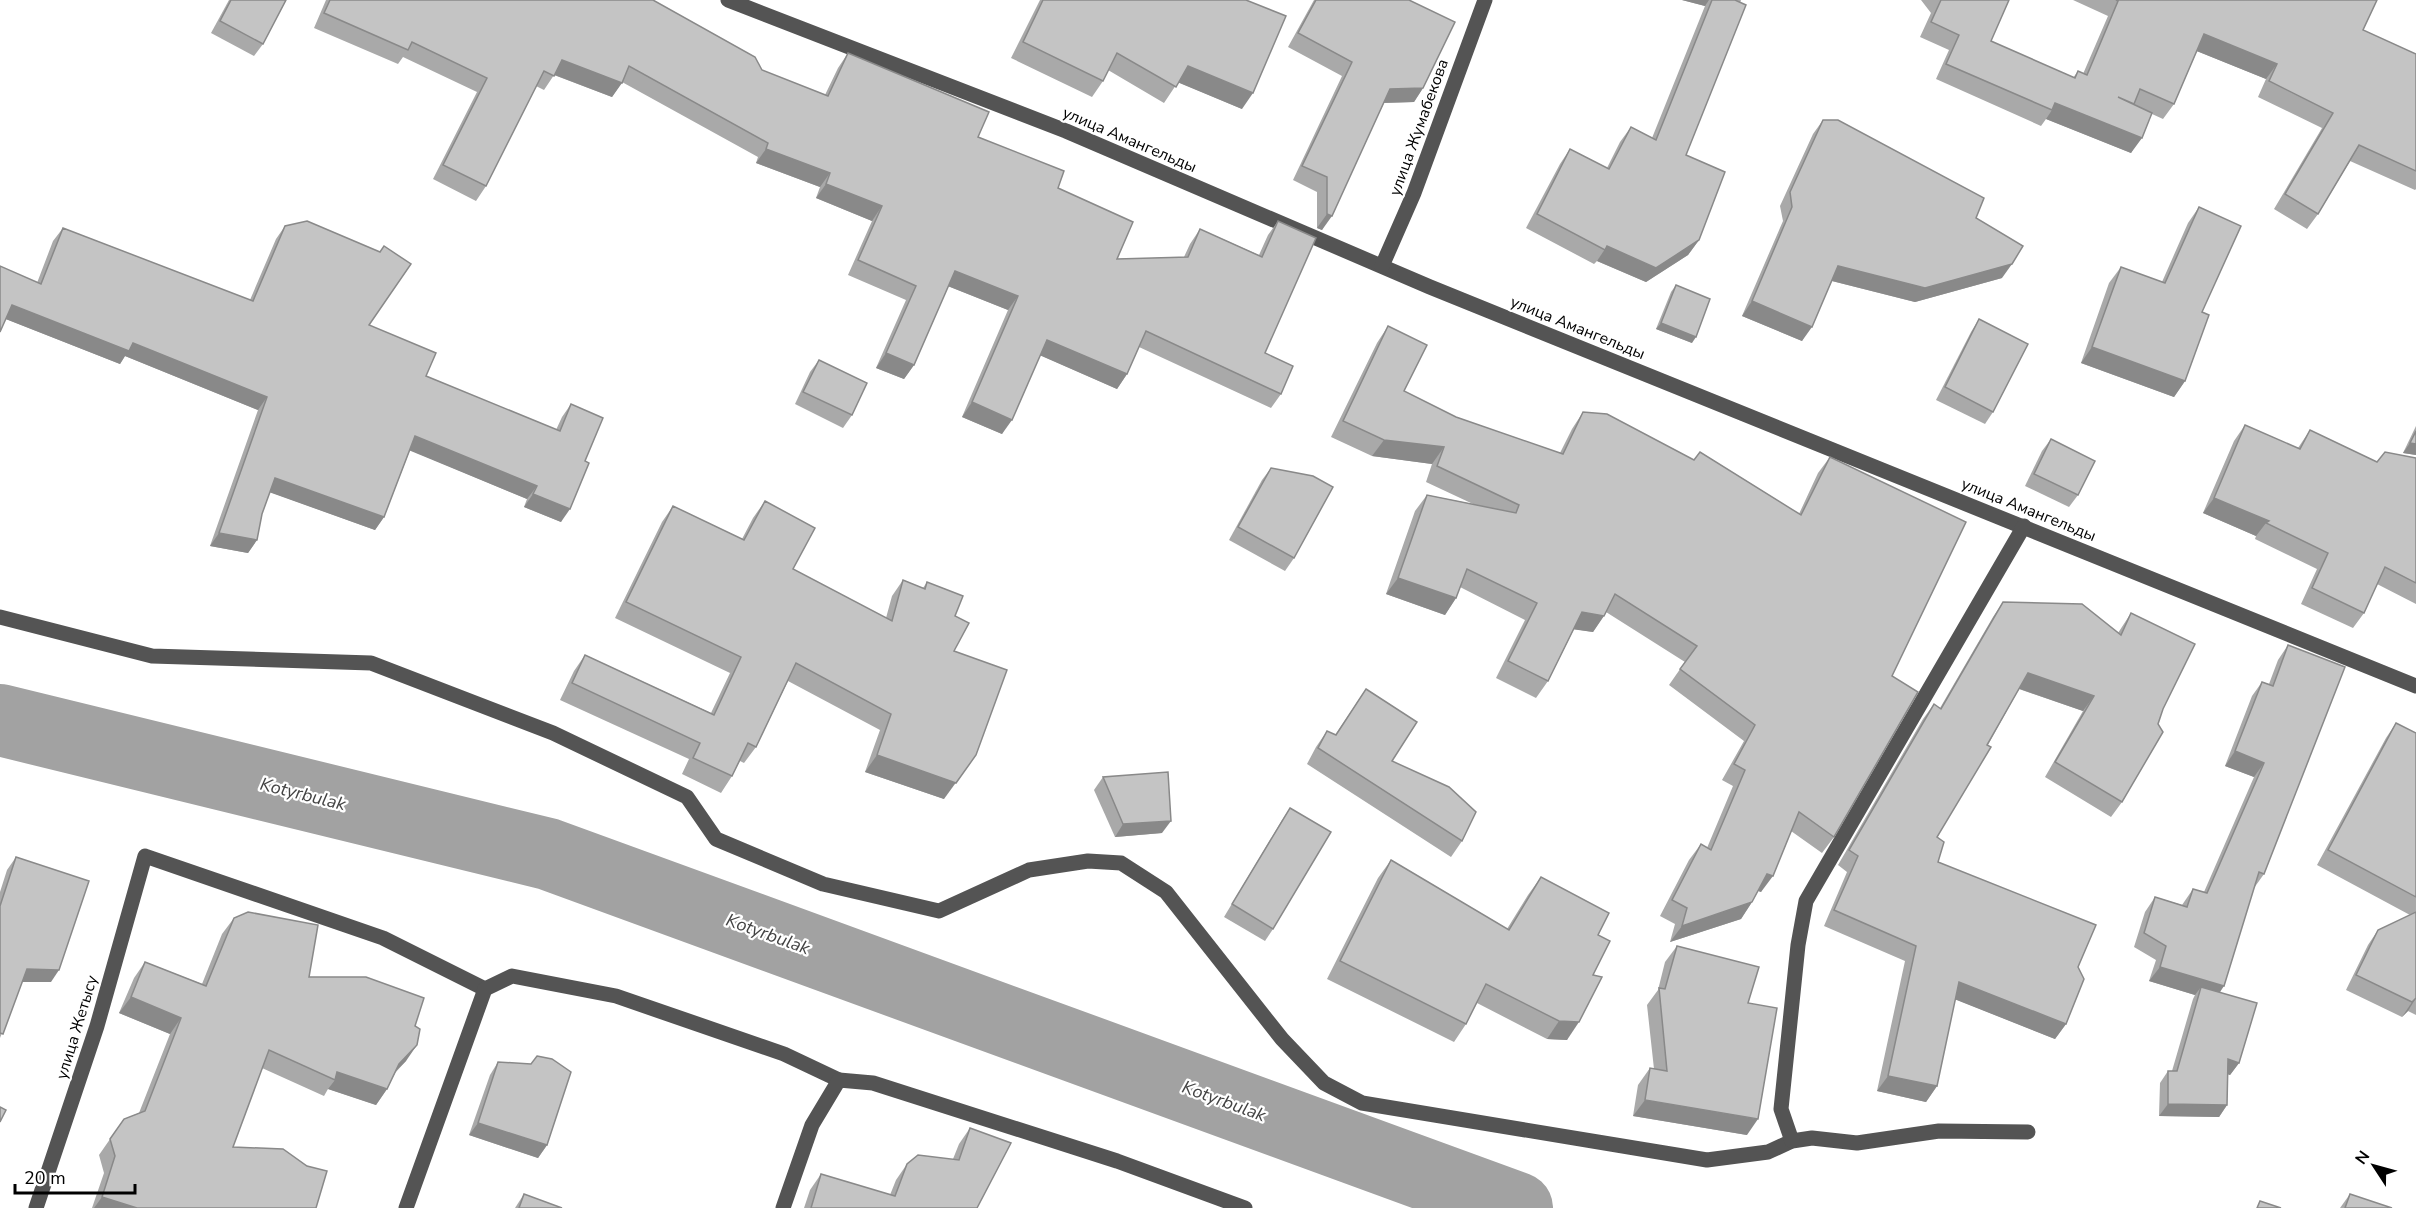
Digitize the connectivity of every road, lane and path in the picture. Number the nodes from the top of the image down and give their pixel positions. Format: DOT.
graph roads {
  1 [pos="728,0"];
  2 [pos="1485,0"];
  3 [pos="1382,266"];
  4 [pos="2024,526"];
  5 [pos="0,617"];
  6 [pos="2416,686"];
  7 [pos="485,989"];
  8 [pos="839,1080"];
  9 [pos="2028,1132"];
  10 [pos="1792,1141"];
  11 [pos="36,1208"];
  12 [pos="406,1208"];
  13 [pos="783,1208"];
  14 [pos="1245,1208"];
  1 -- 3 [label="street, улица Амангельды"];
  2 -- 3 [label="street, улица Жумабекова"];
  3 -- 4 [label="street, улица Амангельды"];
  4 -- 6 [label="street, улица Амангельды"];
  4 -- 10 [label="street"];
  5 -- 10 [label="street"];
  7 -- 8 [label="street"];
  7 -- 11 [label="street, улица Жетысу"];
  7 -- 12 [label="street"];
  8 -- 13 [label="street"];
  8 -- 14 [label="street"];
  9 -- 10 [label="street"];
}
